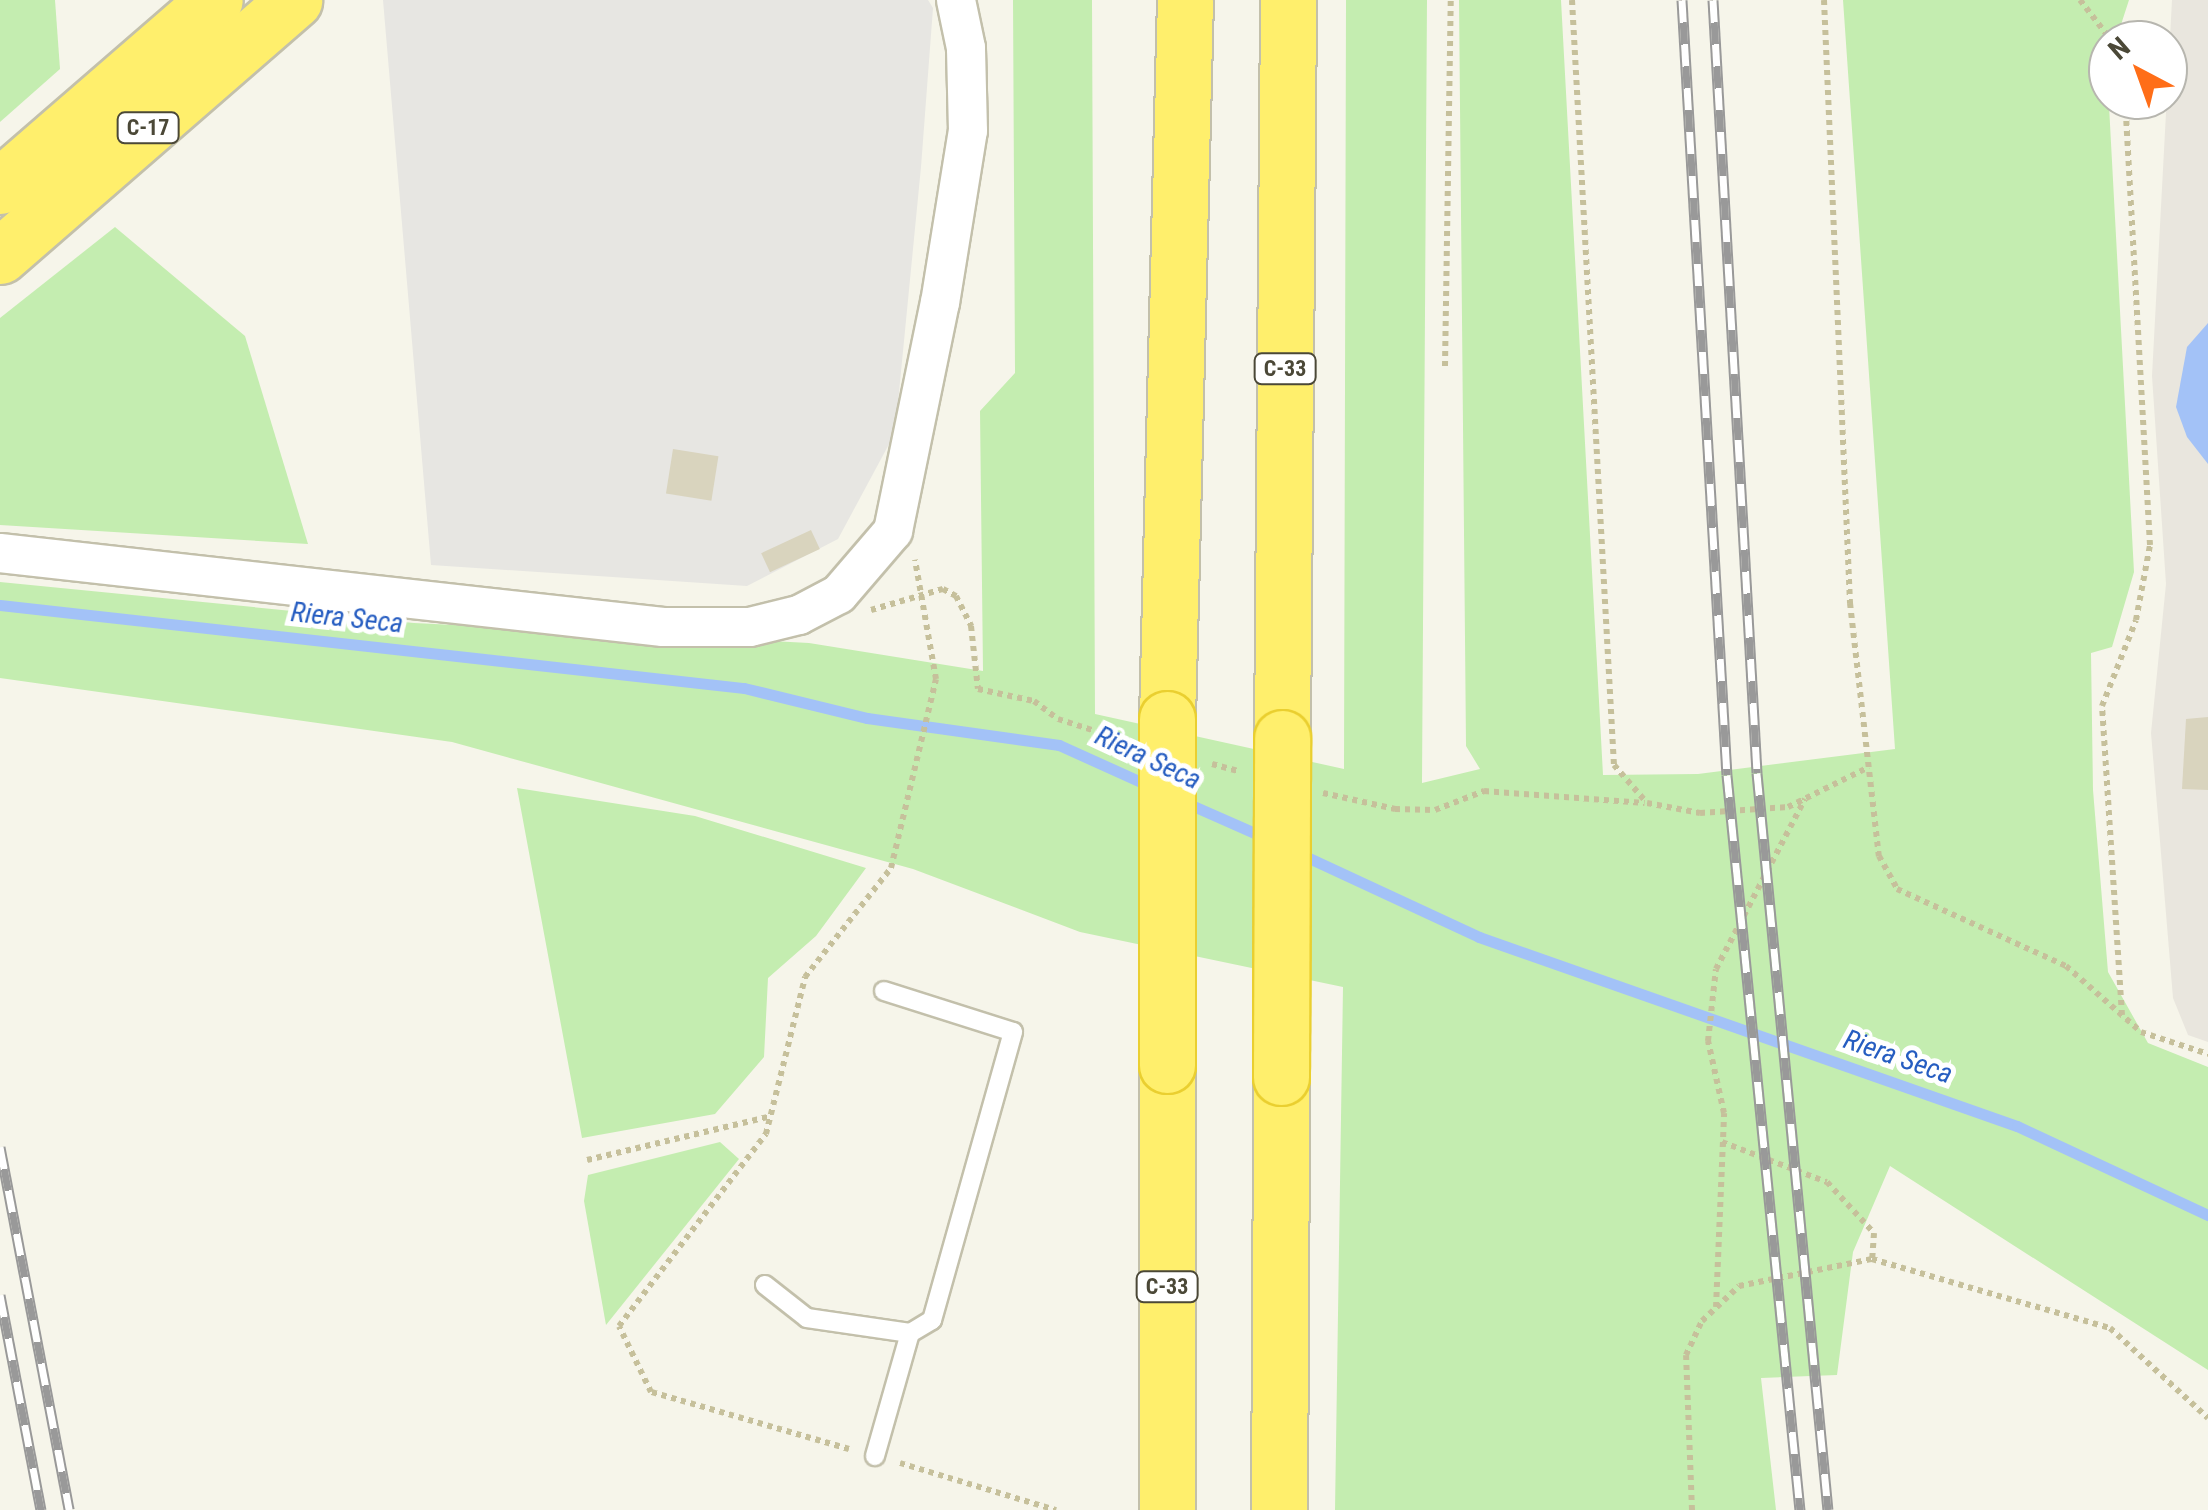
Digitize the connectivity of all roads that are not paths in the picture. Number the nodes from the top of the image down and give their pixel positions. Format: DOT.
graph roads {
  1 [pos="215,0"];
  2 [pos="294,0"];
  3 [pos="956,0"];
  4 [pos="1184,0"];
  5 [pos="1288,0"];
  6 [pos="0,186"];
  7 [pos="0,256"];
  8 [pos="0,553"];
  9 [pos="884,990"];
  10 [pos="765,1285"];
  11 [pos="910,1333"];
  12 [pos="874,1456"];
  13 [pos="1167,1510"];
  14 [pos="1279,1510"];
  1 -- 6 [label="highway, C-17"];
  2 -- 7 [label="highway, C-17"];
  3 -- 8 [label="street"];
  4 -- 13 [label="highway, C-33, bridge"];
  5 -- 14 [label="highway, C-33, bridge"];
  9 -- 11 [label="lane"];
  10 -- 11 [label="lane"];
  11 -- 12 [label="lane"];
}
